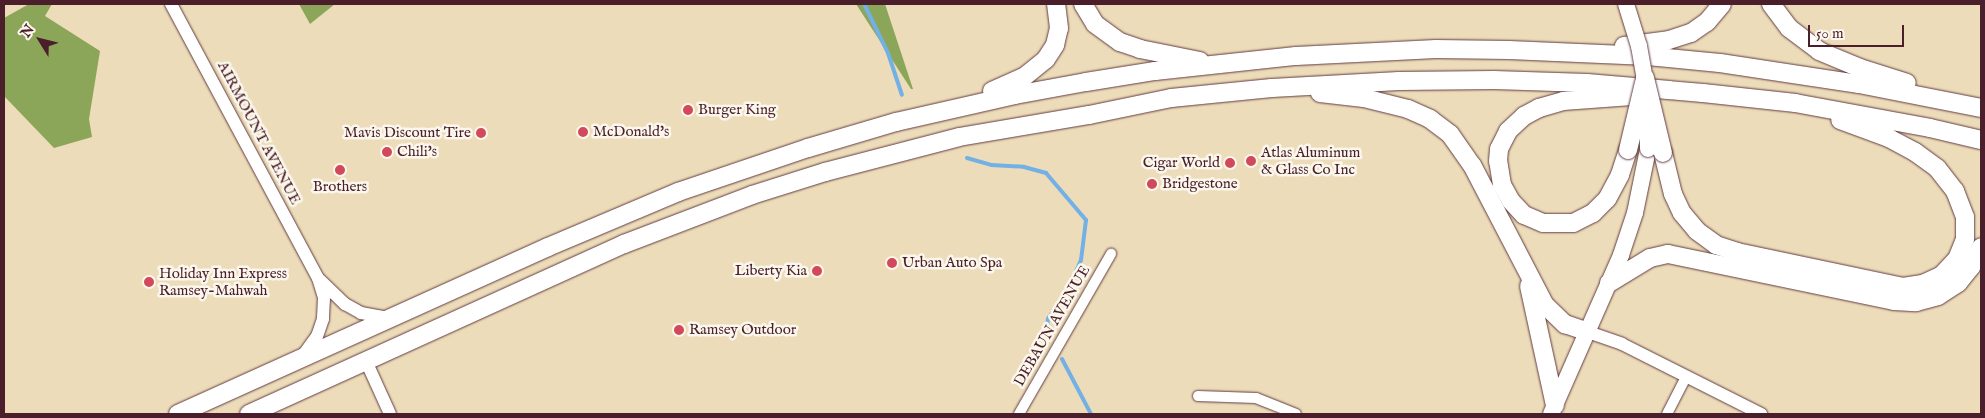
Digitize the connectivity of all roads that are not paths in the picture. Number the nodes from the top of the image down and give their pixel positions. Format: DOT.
graph roads {
  1 [pos="171,4"];
  2 [pos="1056,4"];
  3 [pos="1083,4"];
  4 [pos="1626,4"];
  5 [pos="1722,4"];
  6 [pos="1771,4"];
  7 [pos="1573,53"];
  8 [pos="1218,64"];
  9 [pos="1645,78"];
  10 [pos="1272,88"];
  11 [pos="1703,93"];
  12 [pos="1795,103"];
  13 [pos="1981,108"];
  14 [pos="937,113"];
  15 [pos="1981,140"];
  16 [pos="1655,151"];
  17 [pos="1981,247"];
  18 [pos="1111,254"];
  19 [pos="1526,269"];
  20 [pos="318,278"];
  21 [pos="1609,283"];
  22 [pos="391,319"];
  23 [pos="1588,332"];
  24 [pos="298,361"];
  25 [pos="366,361"];
  26 [pos="1686,377"];
  27 [pos="1198,396"];
  28 [pos="1553,410"];
  29 [pos="178,414"];
  30 [pos="249,414"];
  31 [pos="390,414"];
  32 [pos="1019,414"];
  33 [pos="1296,414"];
  34 [pos="1667,414"];
  35 [pos="1761,414"];
  1 -- 20 [label="street, AIRMOUNT AVENUE"];
  2 -- 14 [label="highway"];
  3 -- 8 [label="highway"];
  4 -- 9 [label="main road, bridge"];
  5 -- 7 [label="highway"];
  6 -- 13 [label="highway"];
  7 -- 8 [label="highway"];
  7 -- 13 [label="highway"];
  8 -- 14 [label="highway"];
  9 -- 11 [label="highway, bridge"];
  9 -- 16 [label="highway, bridge"];
  10 -- 11 [label="highway"];
  10 -- 19 [label="highway"];
  10 -- 25 [label="highway"];
  11 -- 12 [label="highway"];
  12 -- 15 [label="highway"];
  12 -- 16 [label="highway"];
  14 -- 22 [label="highway"];
  16 -- 21 [label="main road"];
  17 -- 21 [label="highway"];
  18 -- 32 [label="street, DEBAUN AVENUE"];
  19 -- 23 [label="highway"];
  19 -- 28 [label="highway"];
  20 -- 22 [label="street, AIRMOUNT AVENUE"];
  20 -- 24 [label="street, AIRMOUNT AVENUE"];
  21 -- 23 [label="main road"];
  22 -- 24 [label="highway"];
  23 -- 26 [label="street"];
  23 -- 28 [label="main road"];
  24 -- 29 [label="highway"];
  25 -- 30 [label="highway"];
  25 -- 31 [label="street"];
  26 -- 34 [label="street"];
  26 -- 35 [label="street"];
  27 -- 33 [label="street"];
}
